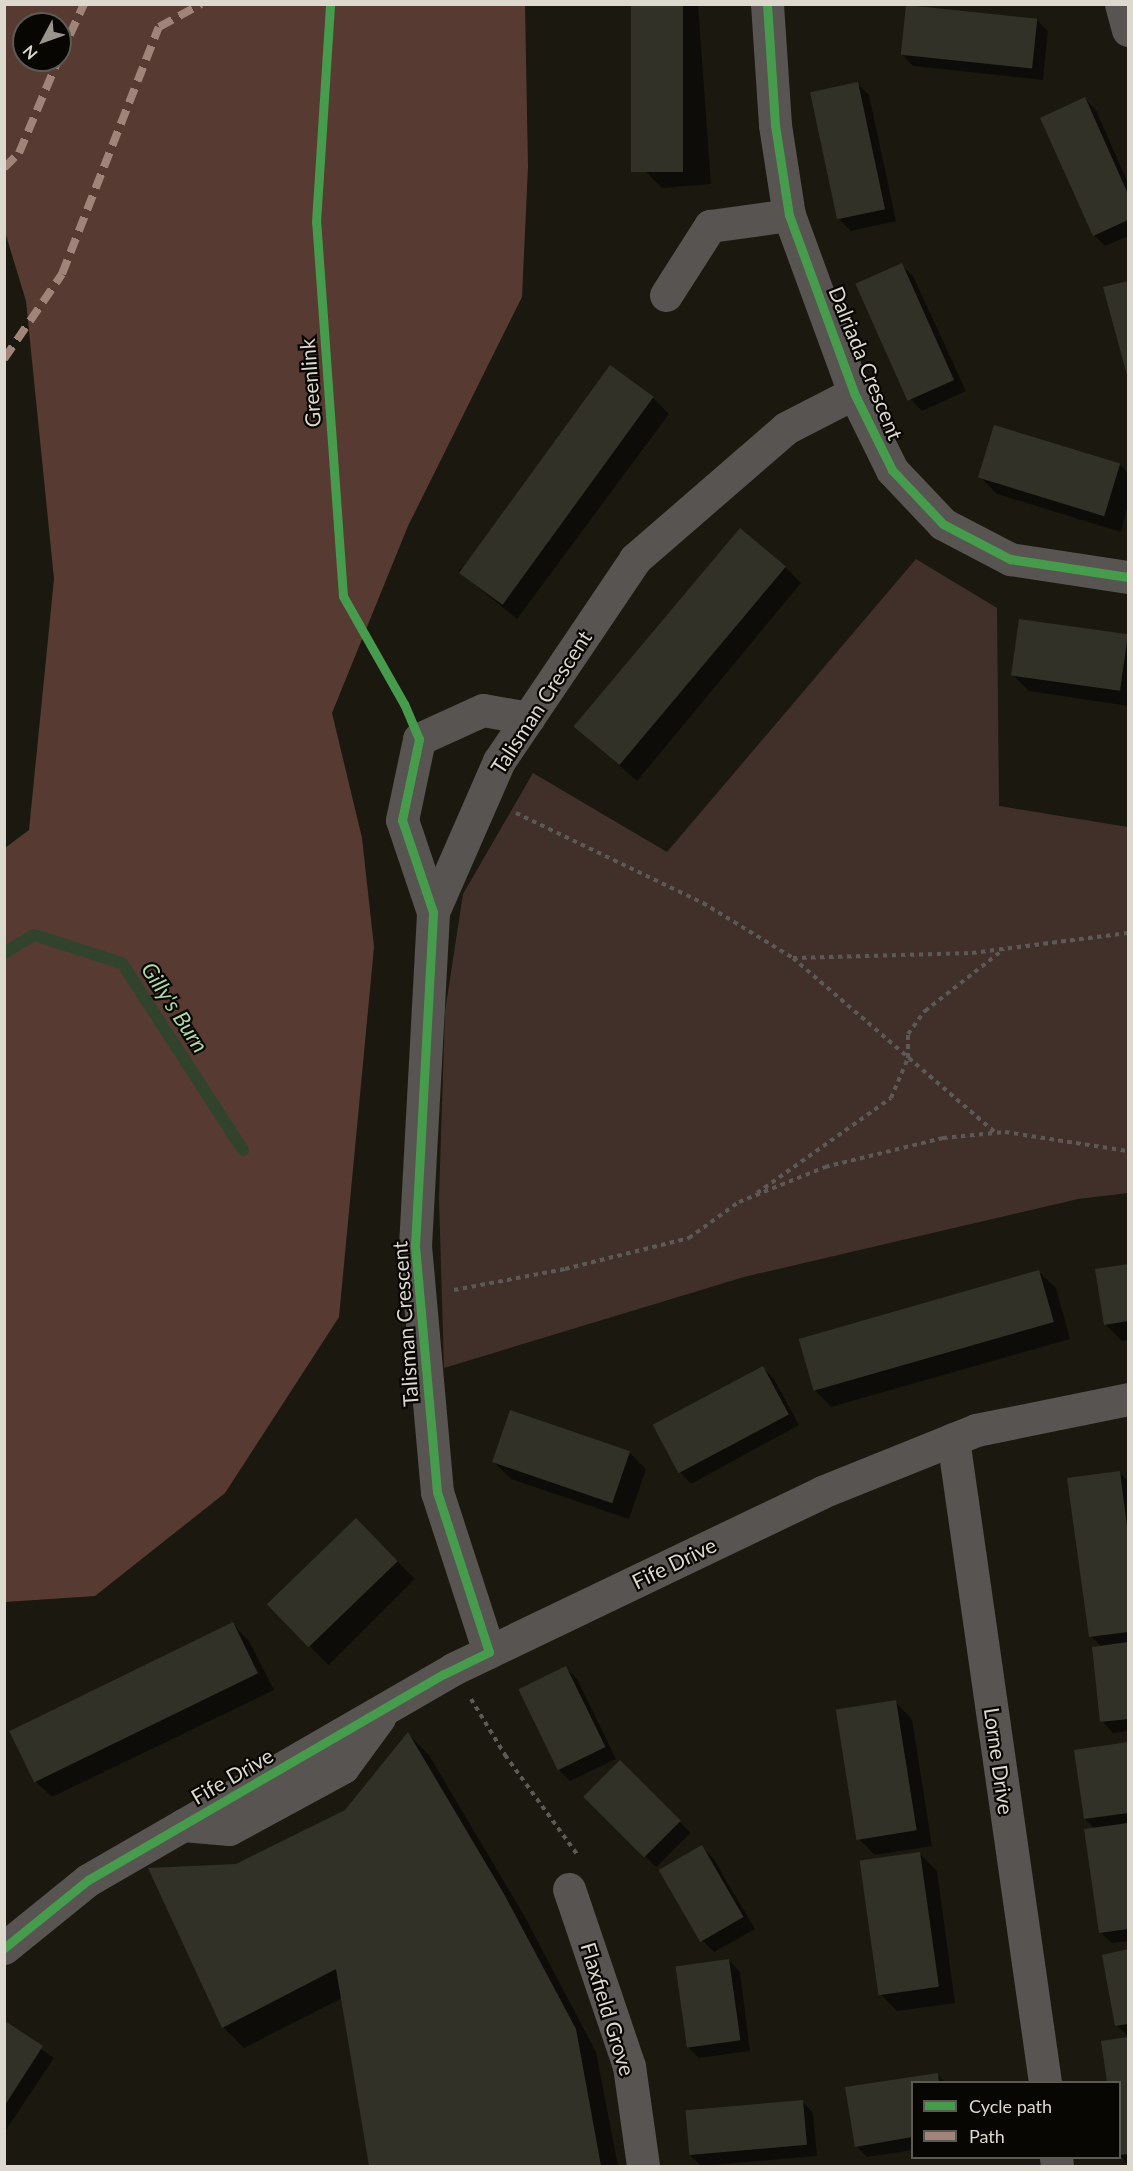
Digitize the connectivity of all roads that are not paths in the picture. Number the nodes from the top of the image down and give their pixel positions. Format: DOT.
graph roads {
  1 [pos="767,4"];
  2 [pos="1121,4"];
  3 [pos="1128,30"];
  4 [pos="789,215"];
  5 [pos="666,295"];
  6 [pos="854,393"];
  7 [pos="1128,577"];
  8 [pos="528,718"];
  9 [pos="433,912"];
  10 [pos="1128,1399"];
  11 [pos="953,1439"];
  12 [pos="489,1652"];
  13 [pos="569,1889"];
  14 [pos="4,1948"];
  15 [pos="1045,2081"];
  16 [pos="643,2166"];
  1 -- 4 [label="street, Dalriada Crescent"];
  2 -- 3 [label="street"];
  4 -- 5 [label="street"];
  4 -- 6 [label="street, Dalriada Crescent"];
  6 -- 7 [label="street, Dalriada Crescent"];
  6 -- 8 [label="street, Talisman Crescent"];
  8 -- 9 [label="street, Talisman Crescent"];
  8 -- 9 [label="street"];
  9 -- 12 [label="street, Talisman Crescent"];
  10 -- 11 [label="street, Fife Drive"];
  11 -- 12 [label="street, Fife Drive"];
  11 -- 15 [label="street, Lorne Drive"];
  12 -- 14 [label="street, Fife Drive"];
  13 -- 16 [label="street, Flaxfield Grove"];
}
